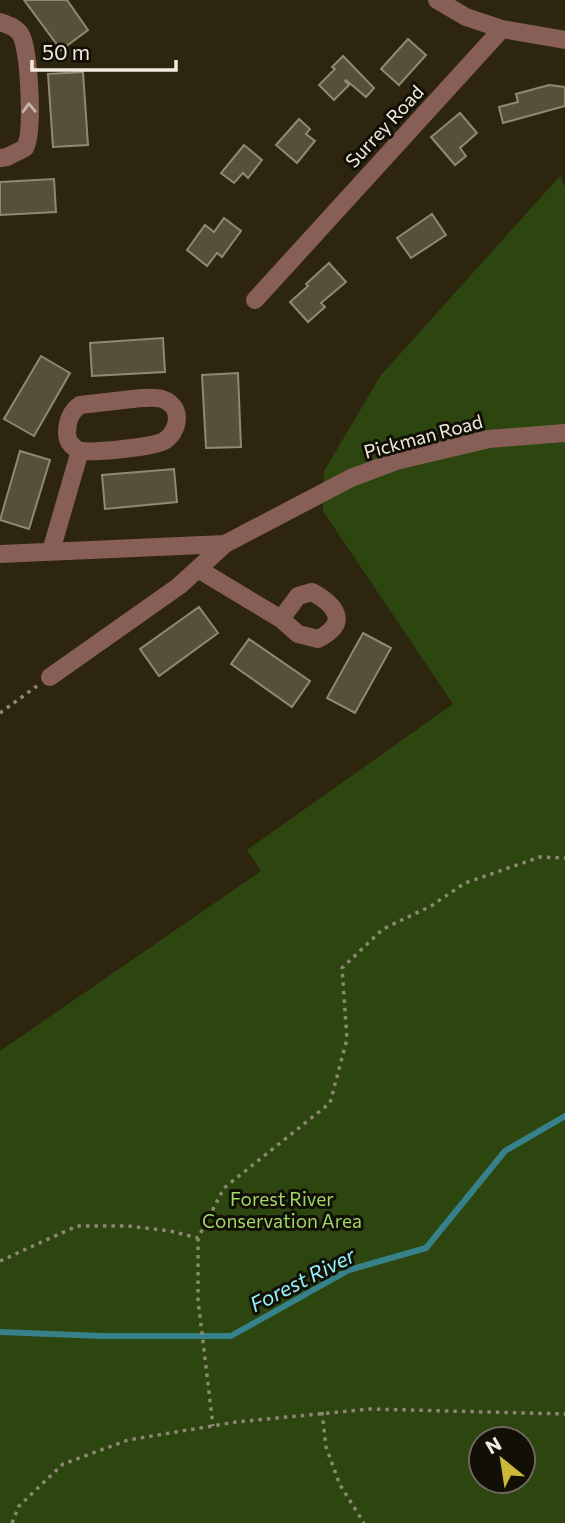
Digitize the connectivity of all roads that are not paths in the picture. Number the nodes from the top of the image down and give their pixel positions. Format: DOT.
graph roads {
  1 [pos="438,0"];
  2 [pos="0,22"];
  3 [pos="502,29"];
  4 [pos="565,40"];
  5 [pos="0,158"];
  6 [pos="255,300"];
  7 [pos="565,433"];
  8 [pos="80,451"];
  9 [pos="225,544"];
  10 [pos="51,551"];
  11 [pos="0,554"];
  12 [pos="198,569"];
  13 [pos="281,619"];
  14 [pos="50,677"];
  1 -- 3 [label="street"];
  5 -- 2 [label="street, one-way"];
  3 -- 4 [label="street"];
  3 -- 6 [label="street, Surrey Road"];
  7 -- 9 [label="street, Pickman Road"];
  8 -- 8 [label="street"];
  8 -- 10 [label="street"];
  9 -- 10 [label="street, Pickman Road"];
  9 -- 12 [label="street, Pickman Road"];
  10 -- 11 [label="street, Pickman Road"];
  12 -- 13 [label="street"];
  12 -- 14 [label="street, Pickman Road"];
}
